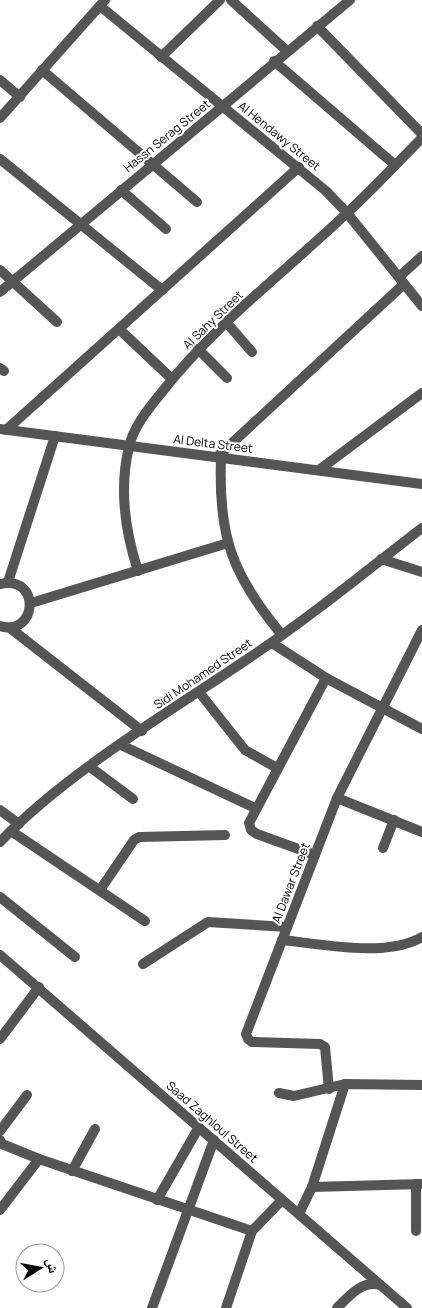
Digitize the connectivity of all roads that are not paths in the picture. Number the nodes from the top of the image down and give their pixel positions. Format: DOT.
graph roads {
  1 [pos="220,0"];
  2 [pos="230,0"];
  3 [pos="349,0"];
  4 [pos="102,3"];
  5 [pos="317,26"];
  6 [pos="287,51"];
  7 [pos="161,57"];
  8 [pos="274,61"];
  9 [pos="42,70"];
  10 [pos="0,80"];
  11 [pos="20,97"];
  12 [pos="223,106"];
  13 [pos="0,118"];
  14 [pos="422,136"];
  15 [pos="0,159"];
  16 [pos="152,164"];
  17 [pos="395,165"];
  18 [pos="299,167"];
  19 [pos="120,190"];
  20 [pos="197,202"];
  21 [pos="347,213"];
  22 [pos="80,224"];
  23 [pos="166,229"];
  24 [pos="422,256"];
  25 [pos="0,270"];
  26 [pos="12,281"];
  27 [pos="402,281"];
  28 [pos="162,290"];
  29 [pos="0,292"];
  30 [pos="422,305"];
  31 [pos="57,322"];
  32 [pos="226,322"];
  33 [pos="119,328"];
  34 [pos="198,349"];
  35 [pos="252,352"];
  36 [pos="226,378"];
  37 [pos="172,379"];
  38 [pos="422,393"];
  39 [pos="3,430"];
  40 [pos="55,436"];
  41 [pos="129,446"];
  42 [pos="219,457"];
  43 [pos="319,470"];
  44 [pos="422,484"];
  45 [pos="422,528"];
  46 [pos="228,543"];
  47 [pos="381,559"];
  48 [pos="138,571"];
  49 [pos="422,572"];
  50 [pos="4,583"];
  51 [pos="31,603"];
  52 [pos="5,627"];
  53 [pos="422,630"];
  54 [pos="282,635"];
  55 [pos="272,642"];
  56 [pos="418,646"];
  57 [pos="326,678"];
  58 [pos="199,692"];
  59 [pos="380,708"];
  60 [pos="422,729"];
  61 [pos="142,730"];
  62 [pos="121,745"];
  63 [pos="90,767"];
  64 [pos="277,768"];
  65 [pos="337,798"];
  66 [pos="133,799"];
  67 [pos="255,808"];
  68 [pos="0,810"];
  69 [pos="394,820"];
  70 [pos="15,828"];
  71 [pos="422,832"];
  72 [pos="225,835"];
  73 [pos="0,842"];
  74 [pos="384,848"];
  75 [pos="315,854"];
  76 [pos="100,890"];
  77 [pos="0,897"];
  78 [pos="145,921"];
  79 [pos="287,927"];
  80 [pos="422,937"];
  81 [pos="282,940"];
  82 [pos="0,955"];
  83 [pos="75,957"];
  84 [pos="143,964"];
  85 [pos="39,987"];
  86 [pos="0,1039"];
  87 [pos="345,1084"];
  88 [pos="422,1085"];
  89 [pos="329,1089"];
  90 [pos="279,1093"];
  91 [pos="27,1095"];
  92 [pos="199,1127"];
  93 [pos="95,1129"];
  94 [pos="0,1131"];
  95 [pos="0,1140"];
  96 [pos="214,1140"];
  97 [pos="39,1159"];
  98 [pos="72,1171"];
  99 [pos="419,1184"];
  100 [pos="312,1187"];
  101 [pos="157,1200"];
  102 [pos="282,1200"];
  103 [pos="1,1205"];
  104 [pos="189,1211"];
  105 [pos="299,1214"];
  106 [pos="416,1230"];
  107 [pos="252,1231"];
  108 [pos="380,1286"];
  109 [pos="152,1308"];
  110 [pos="226,1308"];
  111 [pos="337,1308"];
  112 [pos="407,1308"];
  1 -- 7 [label="street"];
  2 -- 6 [label="street"];
  3 -- 5 [label="street, Hassn Serag Street"];
  4 -- 7 [label="street, Al Hendawy Street"];
  4 -- 9 [label="street"];
  5 -- 6 [label="street, Hassn Serag Street"];
  5 -- 14 [label="street"];
  6 -- 8 [label="street, Hassn Serag Street"];
  7 -- 12 [label="street, Al Hendawy Street"];
  8 -- 12 [label="street, Hassn Serag Street"];
  8 -- 17 [label="street"];
  9 -- 11 [label="street"];
  9 -- 16 [label="street"];
  10 -- 11 [label="street"];
  11 -- 13 [label="street"];
  12 -- 16 [label="street, Hassn Serag Street"];
  12 -- 18 [label="street, Al Hendawy Street"];
  14 -- 17 [label="street, Al Sahy Street"];
  15 -- 22 [label="street"];
  16 -- 19 [label="street, Hassn Serag Street"];
  16 -- 20 [label="street"];
  17 -- 21 [label="street, Al Sahy Street"];
  18 -- 21 [label="street, Al Hendawy Street"];
  18 -- 28 [label="street"];
  19 -- 22 [label="street, Hassn Serag Street"];
  19 -- 23 [label="street"];
  21 -- 27 [label="street, Al Hendawy Street"];
  21 -- 32 [label="street, Al Sahy Street"];
  22 -- 26 [label="street, Hassn Serag Street"];
  22 -- 28 [label="street"];
  24 -- 27 [label="street"];
  25 -- 26 [label="street"];
  26 -- 29 [label="street, Hassn Serag Street"];
  26 -- 31 [label="street"];
  27 -- 30 [label="street, Al Hendawy Street"];
  27 -- 42 [label="street"];
  28 -- 33 [label="street"];
  32 -- 34 [label="street, Al Sahy Street"];
  32 -- 35 [label="street"];
  33 -- 37 [label="street"];
  33 -- 39 [label="street"];
  34 -- 36 [label="street"];
  34 -- 37 [label="street, Al Sahy Street"];
  37 -- 41 [label="street, Al Sahy Street"];
  38 -- 43 [label="street"];
  39 -- 40 [label="street, Al Delta Street"];
  40 -- 41 [label="street, Al Delta Street"];
  40 -- 50 [label="street"];
  41 -- 42 [label="street, Al Delta Street"];
  41 -- 48 [label="street, Al Sahy Street"];
  42 -- 43 [label="street, Al Delta Street"];
  42 -- 46 [label="street"];
  43 -- 44 [label="street, Al Delta Street"];
  45 -- 47 [label="street, Sidi Mohamed Street"];
  46 -- 48 [label="street"];
  46 -- 54 [label="street"];
  47 -- 49 [label="street"];
  47 -- 54 [label="street, Sidi Mohamed Street"];
  48 -- 51 [label="street"];
  50 -- 51 [label="street"];
  51 -- 52 [label="street"];
  52 -- 61 [label="street"];
  53 -- 56 [label="street, Al Dawar Street"];
  54 -- 55 [label="street, Sidi Mohamed Street"];
  55 -- 57 [label="street"];
  55 -- 58 [label="street, Sidi Mohamed Street"];
  56 -- 59 [label="street, Al Dawar Street"];
  57 -- 59 [label="street"];
  57 -- 64 [label="street"];
  58 -- 61 [label="street, Sidi Mohamed Street"];
  58 -- 64 [label="street"];
  59 -- 60 [label="street"];
  59 -- 65 [label="street, Al Dawar Street"];
  61 -- 62 [label="street, Sidi Mohamed Street"];
  62 -- 63 [label="street, Sidi Mohamed Street"];
  62 -- 67 [label="street"];
  63 -- 66 [label="street"];
  63 -- 70 [label="street, Sidi Mohamed Street"];
  64 -- 67 [label="street"];
  65 -- 69 [label="street"];
  65 -- 75 [label="street, Al Dawar Street"];
  67 -- 75 [label="street"];
  68 -- 70 [label="street"];
  69 -- 71 [label="street"];
  69 -- 74 [label="street"];
  70 -- 73 [label="street, Sidi Mohamed Street"];
  70 -- 76 [label="street"];
  72 -- 76 [label="street"];
  75 -- 79 [label="street, Al Dawar Street"];
  76 -- 78 [label="street"];
  77 -- 83 [label="street"];
  79 -- 81 [label="street, Al Dawar Street"];
  79 -- 84 [label="street"];
  80 -- 81 [label="street"];
  81 -- 89 [label="street, Al Dawar Street"];
  82 -- 85 [label="street, Saad Zaghloul Street"];
  85 -- 86 [label="street"];
  85 -- 92 [label="street, Saad Zaghloul Street"];
  87 -- 88 [label="street"];
  87 -- 89 [label="street"];
  87 -- 100 [label="street"];
  89 -- 90 [label="street"];
  91 -- 94 [label="street"];
  92 -- 96 [label="street, Saad Zaghloul Street"];
  92 -- 101 [label="street"];
  93 -- 98 [label="street"];
  95 -- 97 [label="street"];
  96 -- 102 [label="street, Saad Zaghloul Street"];
  96 -- 104 [label="street"];
  97 -- 98 [label="street"];
  97 -- 103 [label="street"];
  98 -- 101 [label="street"];
  99 -- 100 [label="street"];
  99 -- 106 [label="street"];
  100 -- 105 [label="street"];
  101 -- 104 [label="street"];
  102 -- 105 [label="street, Saad Zaghloul Street"];
  102 -- 107 [label="street"];
  104 -- 107 [label="street"];
  104 -- 109 [label="street"];
  105 -- 108 [label="street, Saad Zaghloul Street"];
  107 -- 110 [label="street"];
  108 -- 111 [label="street"];
  108 -- 112 [label="street, Saad Zaghloul Street"];
}
